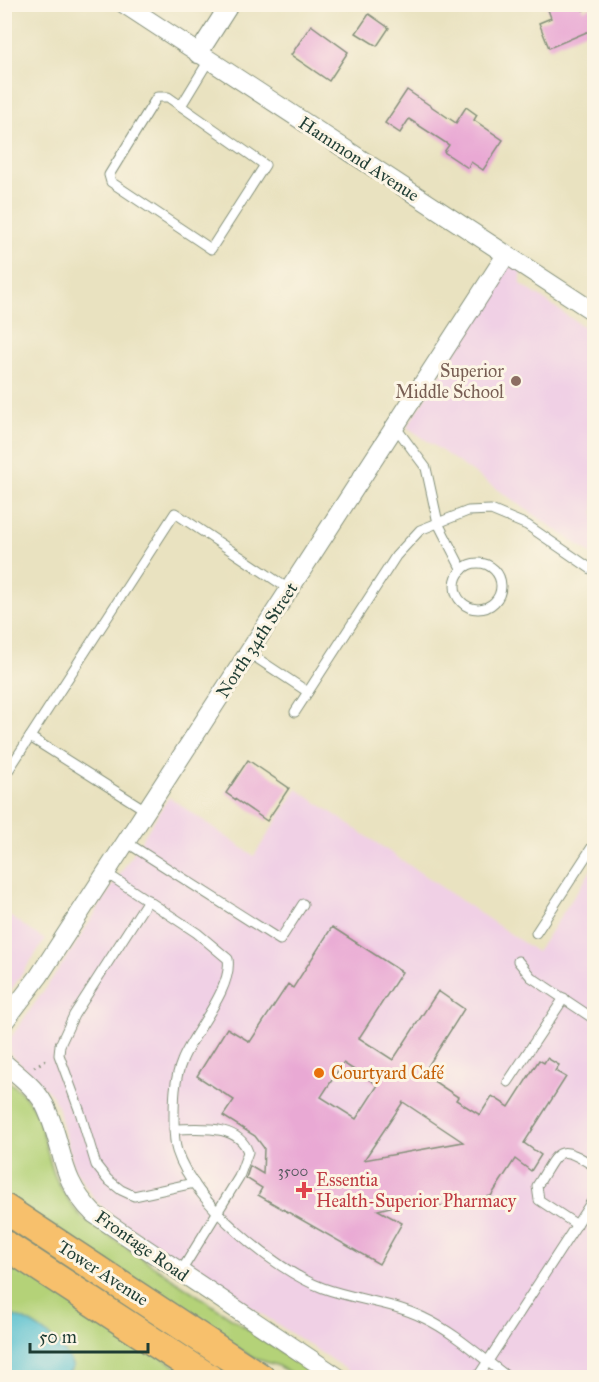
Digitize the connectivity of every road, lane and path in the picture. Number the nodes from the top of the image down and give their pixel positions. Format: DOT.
graph roads {
  1 [pos="124,4"];
  2 [pos="230,4"];
  3 [pos="203,57"];
  4 [pos="181,106"];
  5 [pos="506,255"];
  6 [pos="594,312"];
  7 [pos="394,425"];
  8 [pos="438,523"];
  9 [pos="462,570"];
  10 [pos="594,571"];
  11 [pos="290,590"];
  12 [pos="249,653"];
  13 [pos="308,692"];
  14 [pos="295,712"];
  15 [pos="30,737"];
  16 [pos="4,777"];
  17 [pos="147,811"];
  18 [pos="126,842"];
  19 [pos="594,844"];
  20 [pos="106,873"];
  21 [pos="148,900"];
  22 [pos="303,904"];
  23 [pos="536,933"];
  24 [pos="518,961"];
  25 [pos="564,998"];
  26 [pos="594,1019"];
  27 [pos="4,1022"];
  28 [pos="59,1056"];
  29 [pos="4,1062"];
  30 [pos="22,1078"];
  31 [pos="508,1082"];
  32 [pos="174,1129"];
  33 [pos="594,1166"];
  34 [pos="194,1183"];
  35 [pos="594,1198"];
  36 [pos="4,1208"];
  37 [pos="219,1212"];
  38 [pos="577,1225"];
  39 [pos="4,1244"];
  40 [pos="180,1273"];
  41 [pos="487,1362"];
  42 [pos="209,1377"];
  43 [pos="261,1377"];
  44 [pos="339,1377"];
  45 [pos="477,1377"];
  46 [pos="509,1377"];
  1 -- 3 [label="street, Hammond Avenue"];
  2 -- 3 [label="street"];
  3 -- 4 [label="lane"];
  3 -- 5 [label="street, Hammond Avenue"];
  4 -- 4 [label="lane"];
  5 -- 6 [label="street, Hammond Avenue"];
  5 -- 7 [label="street, North 34th Street"];
  7 -- 8 [label="lane"];
  7 -- 11 [label="street, North 34th Street"];
  8 -- 9 [label="lane"];
  8 -- 10 [label="lane"];
  8 -- 13 [label="lane"];
  9 -- 9 [label="lane"];
  11 -- 12 [label="street, North 34th Street"];
  11 -- 15 [label="lane"];
  12 -- 13 [label="lane"];
  12 -- 17 [label="street, North 34th Street"];
  13 -- 14 [label="lane"];
  15 -- 16 [label="lane"];
  15 -- 17 [label="lane"];
  17 -- 18 [label="street, North 34th Street"];
  18 -- 20 [label="street, North 34th Street"];
  18 -- 22 [label="lane"];
  19 -- 23 [label="lane"];
  20 -- 21 [label="lane"];
  20 -- 27 [label="street, North 34th Street"];
  21 -- 28 [label="lane"];
  21 -- 32 [label="lane"];
  24 -- 25 [label="lane"];
  25 -- 26 [label="lane"];
  25 -- 31 [label="lane"];
  28 -- 30 [label="path"];
  28 -- 34 [label="lane"];
  29 -- 30 [label="street, Frontage Road"];
  30 -- 40 [label="street, Frontage Road"];
  32 -- 34 [label="lane"];
  32 -- 37 [label="lane"];
  33 -- 38 [label="lane"];
  34 -- 37 [label="lane"];
  35 -- 38 [label="lane"];
  36 -- 43 [label="main road, Tower Avenue"];
  37 -- 40 [label="lane"];
  37 -- 41 [label="lane"];
  38 -- 41 [label="lane"];
  39 -- 42 [label="main road, Tower Avenue"];
  40 -- 44 [label="street, Frontage Road"];
  41 -- 45 [label="lane"];
  41 -- 46 [label="lane"];
}
